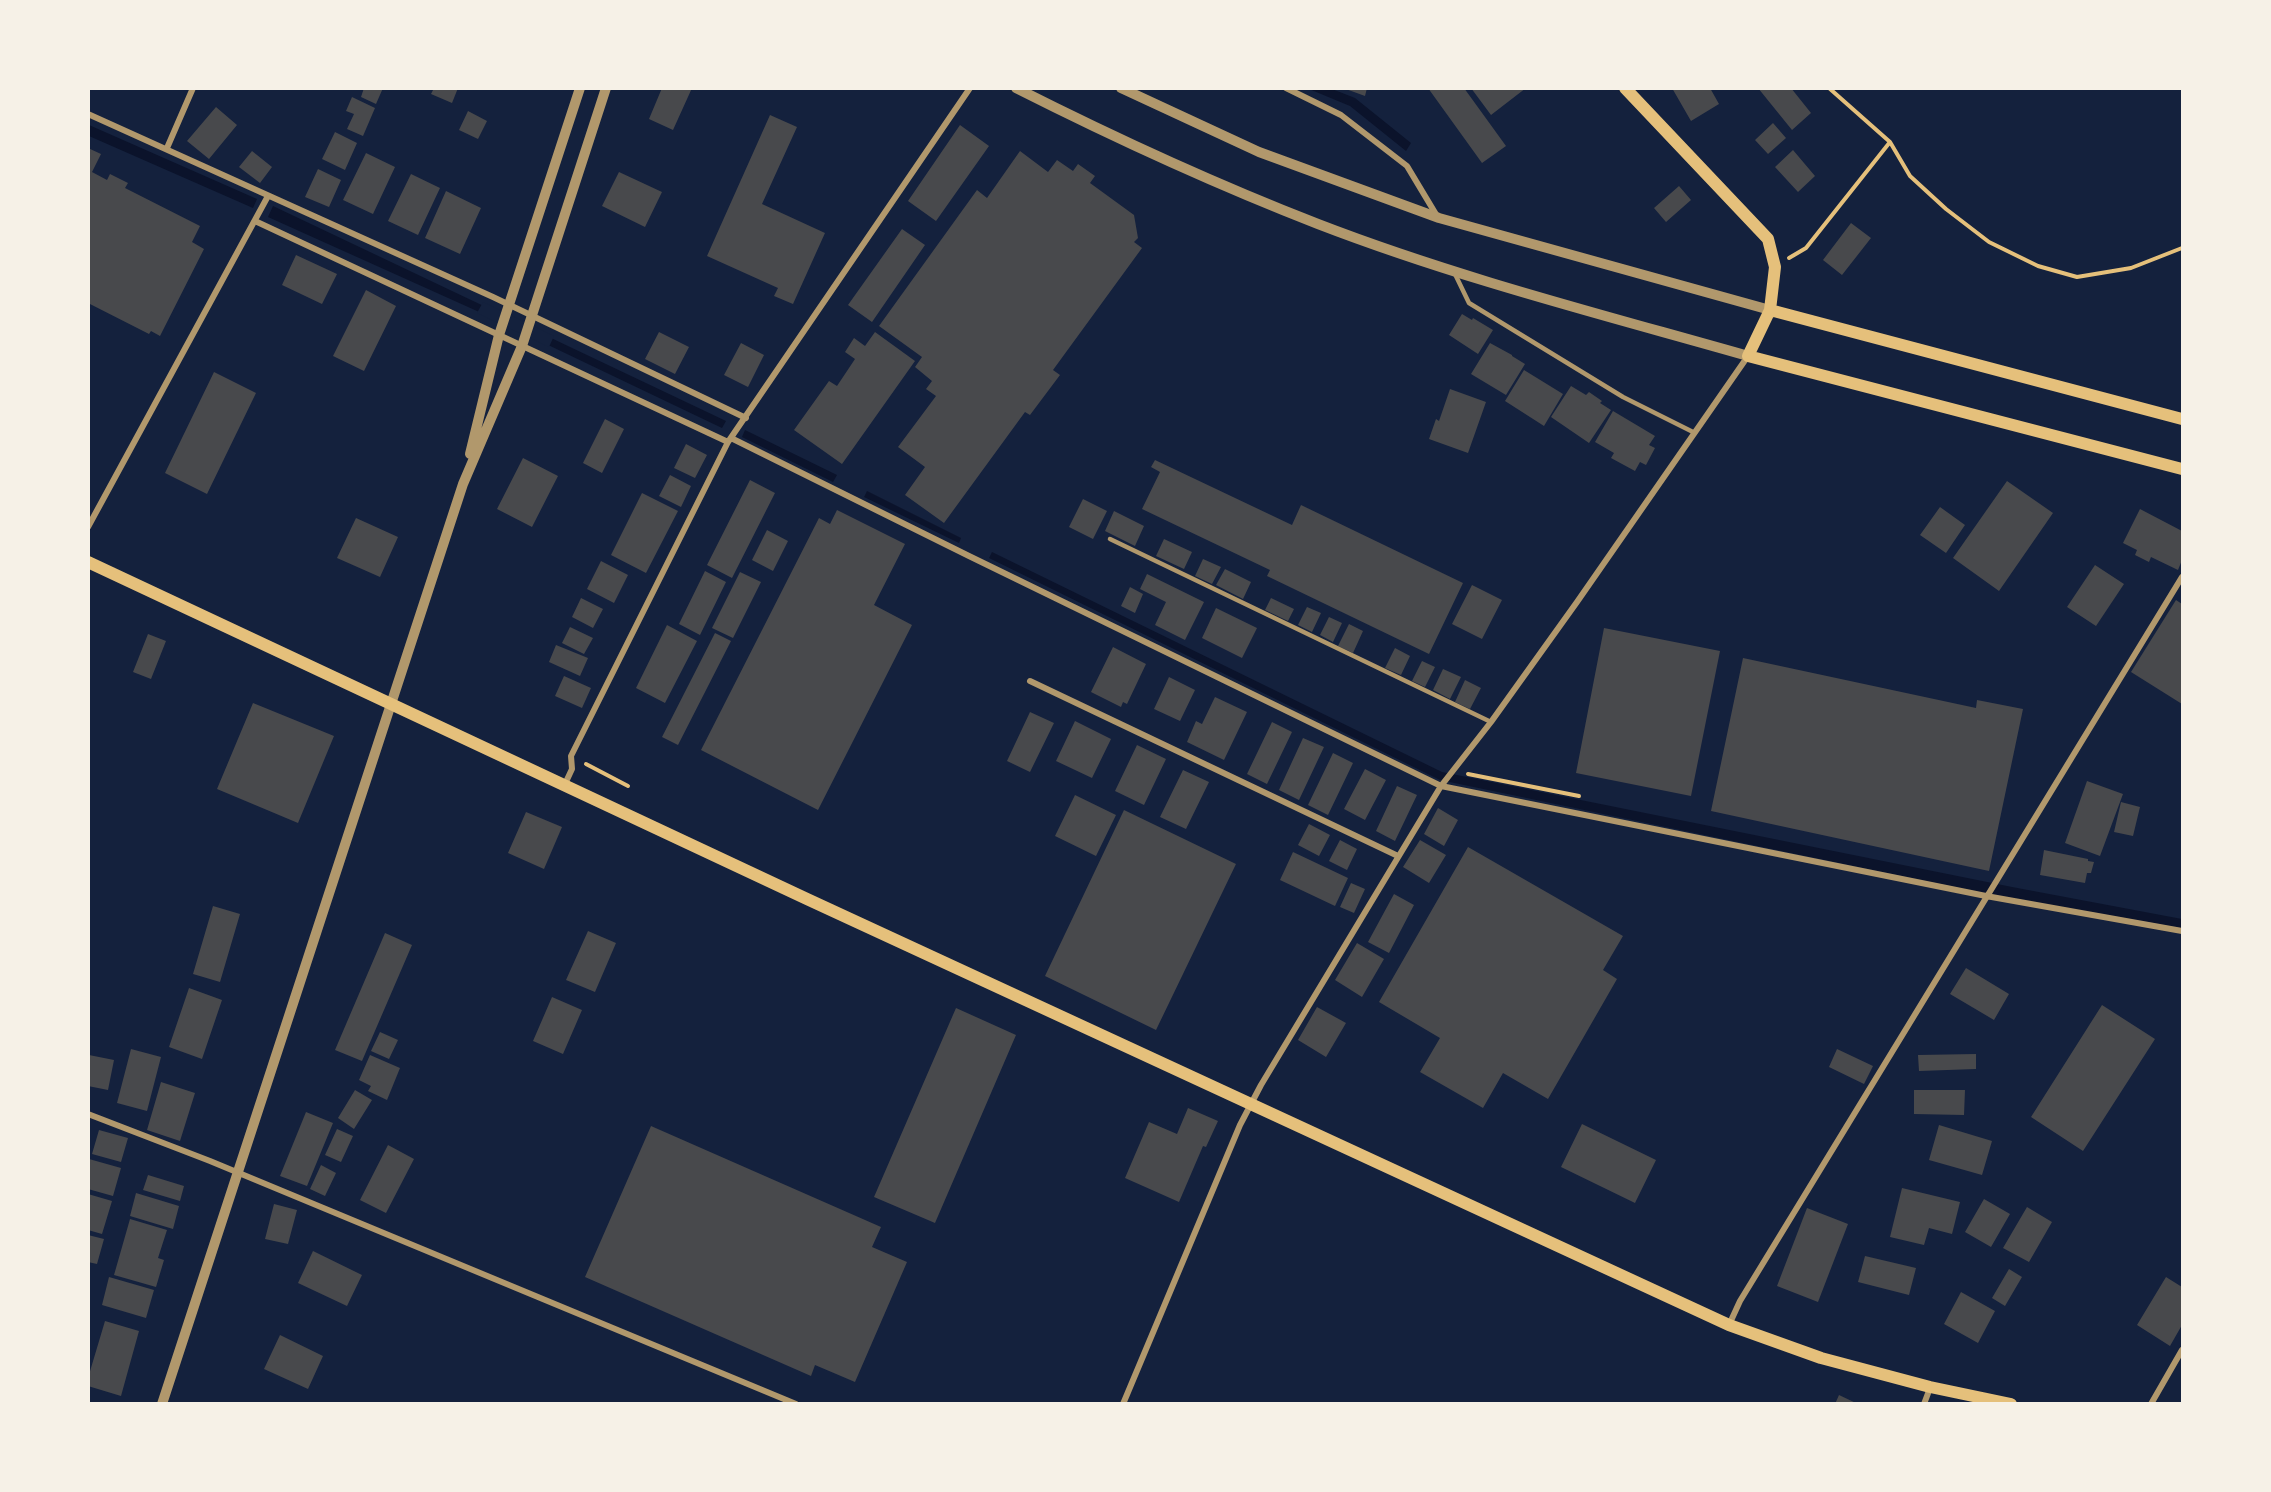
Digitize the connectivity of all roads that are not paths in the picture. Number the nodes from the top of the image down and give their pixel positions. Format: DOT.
graph roads {
  1 [pos="194,88"];
  2 [pos="580,88"];
  3 [pos="606,88"];
  4 [pos="970,88"];
  5 [pos="1016,88"];
  6 [pos="1121,88"];
  7 [pos="1286,88"];
  8 [pos="1625,88"];
  9 [pos="88,114"];
  10 [pos="167,148"];
  11 [pos="268,196"];
  12 [pos="1438,218"];
  13 [pos="255,221"];
  14 [pos="1454,271"];
  15 [pos="1770,310"];
  16 [pos="504,319"];
  17 [pos="527,330"];
  18 [pos="1748,356"];
  19 [pos="746,418"];
  20 [pos="2182,419"];
  21 [pos="1693,432"];
  22 [pos="730,440"];
  23 [pos="2182,469"];
  24 [pos="463,484"];
  25 [pos="88,527"];
  26 [pos="1110,538"];
  27 [pos="88,562"];
  28 [pos="2182,577"];
  29 [pos="1030,681"];
  30 [pos="390,703"];
  31 [pos="1491,722"];
  32 [pos="565,784"];
  33 [pos="1443,784"];
  34 [pos="1398,856"];
  35 [pos="1987,895"];
  36 [pos="2182,931"];
  37 [pos="1251,1105"];
  38 [pos="88,1114"];
  39 [pos="237,1173"];
  40 [pos="1729,1325"];
  41 [pos="2182,1350"];
  42 [pos="1930,1387"];
  43 [pos="162,1404"];
  44 [pos="796,1404"];
  45 [pos="1123,1404"];
  46 [pos="1924,1404"];
  47 [pos="2011,1404"];
  48 [pos="2151,1404"];
  1 -- 10 [label="street"];
  2 -- 16 [label="street"];
  3 -- 17 [label="street"];
  4 -- 19 [label="street"];
  5 -- 14 [label="street"];
  6 -- 12 [label="street"];
  7 -- 12 [label="street"];
  8 -- 15 [label="main road"];
  9 -- 10 [label="street"];
  10 -- 11 [label="street"];
  11 -- 13 [label="street"];
  11 -- 16 [label="street"];
  12 -- 15 [label="street"];
  13 -- 16 [label="street"];
  13 -- 25 [label="street"];
  14 -- 18 [label="street"];
  14 -- 21 [label="lane"];
  15 -- 18 [label="main road"];
  15 -- 20 [label="main road"];
  16 -- 17 [label="street"];
  16 -- 17 [label="street"];
  16 -- 24 [label="street"];
  17 -- 19 [label="street"];
  17 -- 22 [label="street"];
  17 -- 24 [label="street"];
  18 -- 21 [label="street"];
  18 -- 23 [label="main road"];
  19 -- 22 [label="street"];
  21 -- 31 [label="street"];
  22 -- 32 [label="street"];
  22 -- 33 [label="street"];
  24 -- 30 [label="street"];
  26 -- 31 [label="lane"];
  27 -- 30 [label="main road"];
  28 -- 35 [label="street"];
  29 -- 34 [label="street"];
  30 -- 32 [label="main road"];
  30 -- 39 [label="street"];
  31 -- 33 [label="street"];
  32 -- 37 [label="main road"];
  33 -- 34 [label="street"];
  33 -- 35 [label="street"];
  34 -- 37 [label="street"];
  35 -- 36 [label="street"];
  35 -- 40 [label="street"];
  37 -- 40 [label="main road"];
  37 -- 45 [label="street"];
  38 -- 39 [label="street"];
  39 -- 43 [label="street"];
  39 -- 44 [label="street"];
  40 -- 42 [label="main road"];
  41 -- 48 [label="street"];
  42 -- 46 [label="street"];
  42 -- 47 [label="main road"];
}
